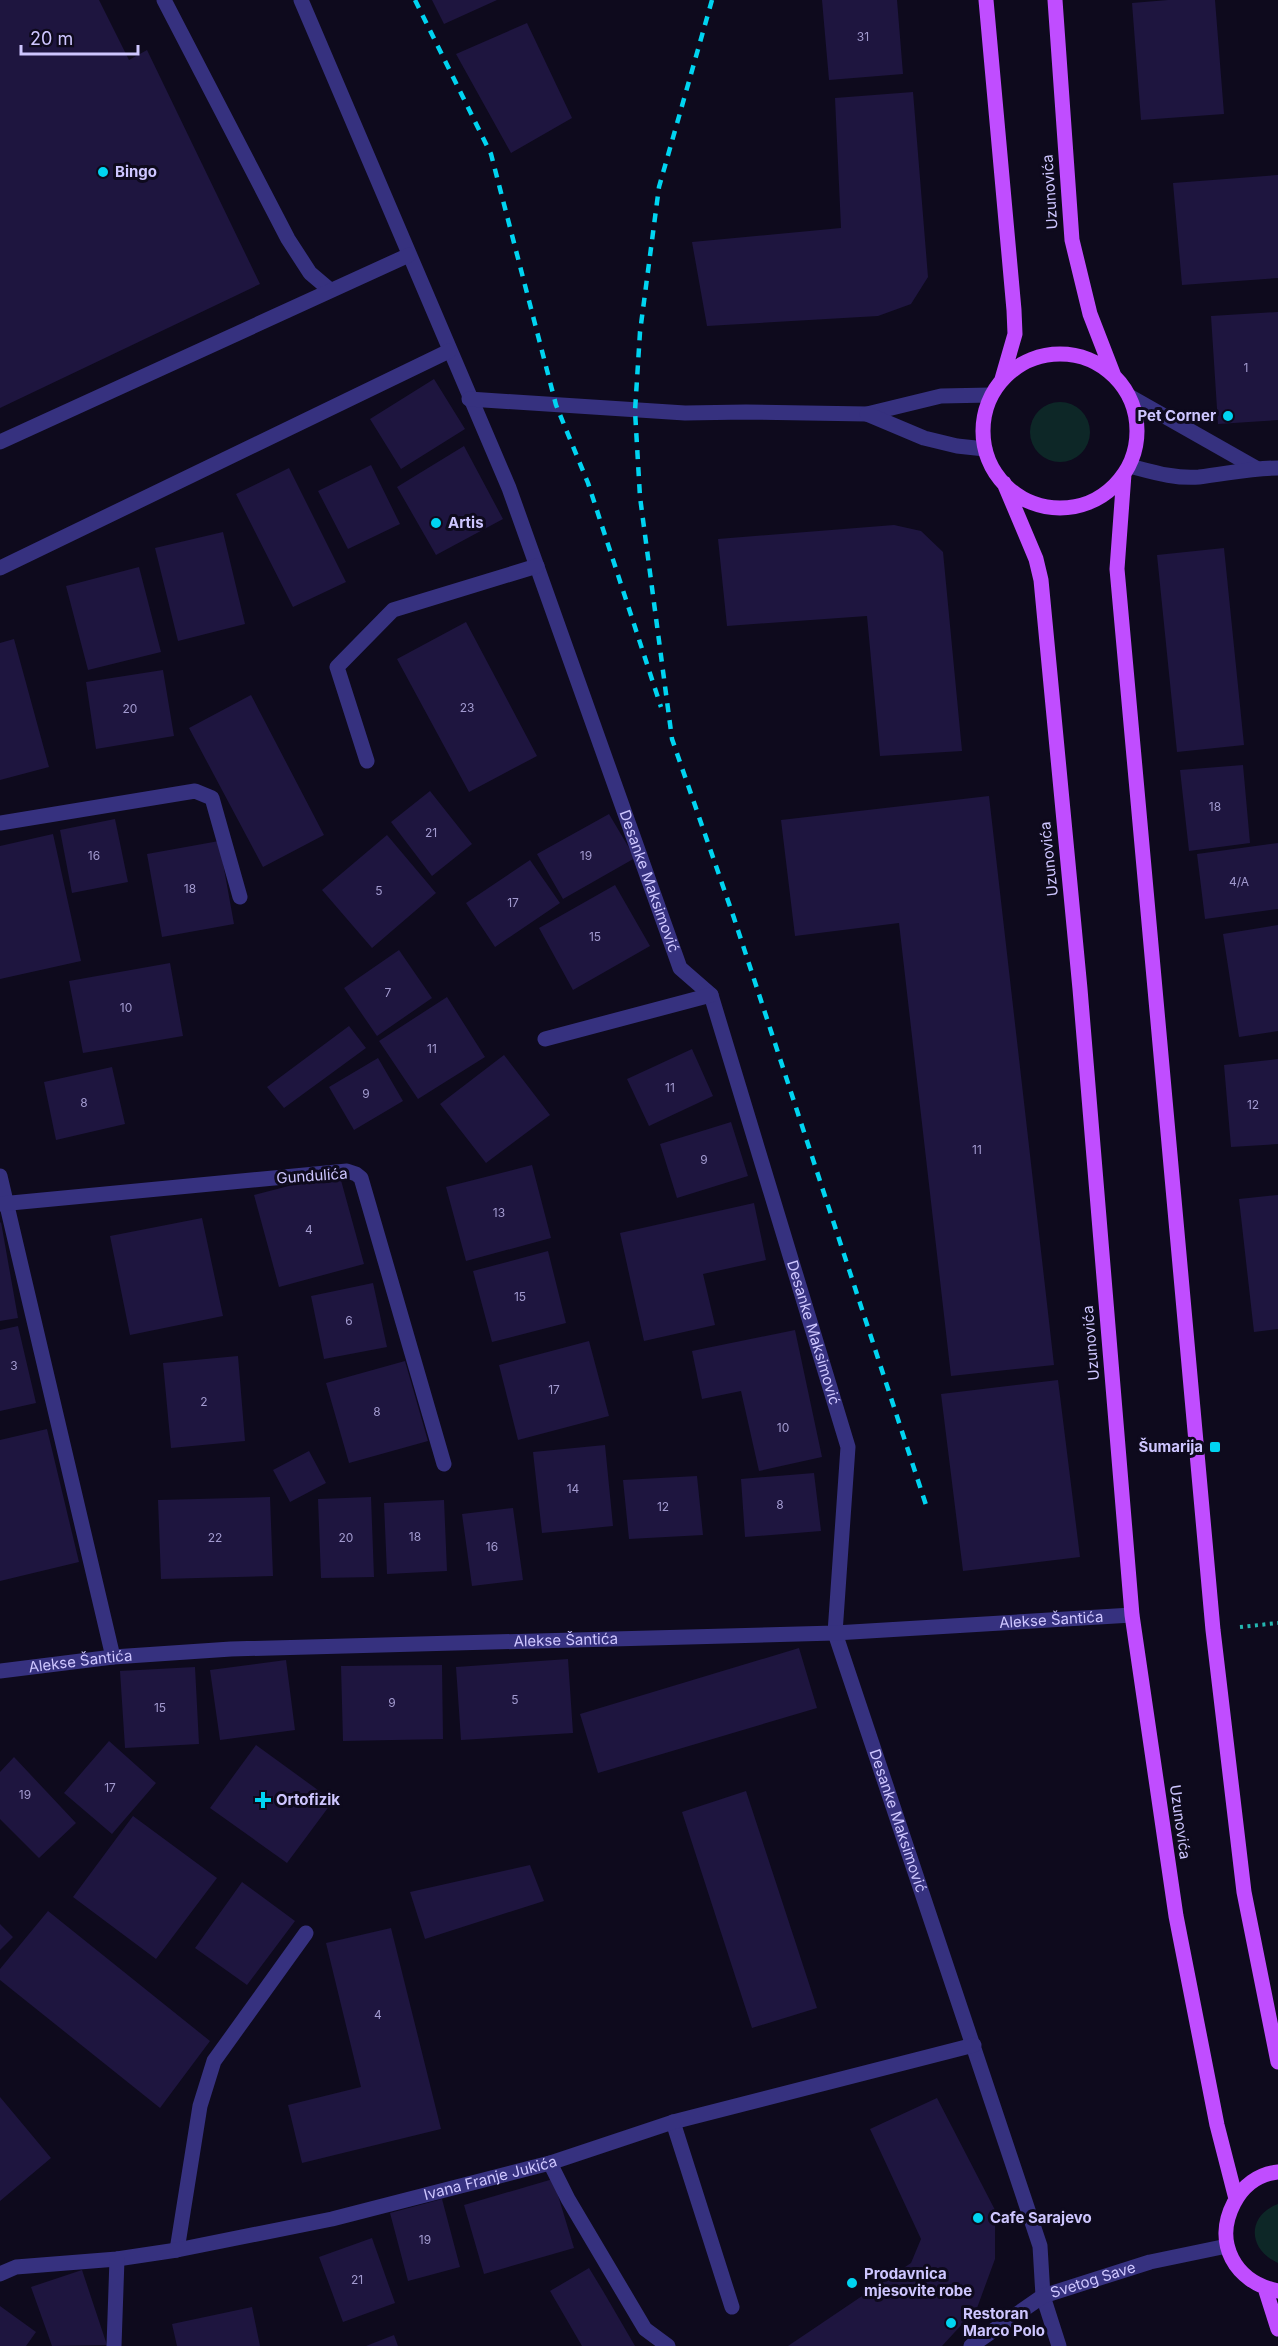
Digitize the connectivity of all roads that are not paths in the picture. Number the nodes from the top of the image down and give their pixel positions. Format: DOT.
graph roads {
  1 [pos="164,0"];
  2 [pos="301,0"];
  3 [pos="986,0"];
  4 [pos="1055,0"];
  5 [pos="409,255"];
  6 [pos="330,290"];
  7 [pos="449,351"];
  8 [pos="1114,376"];
  9 [pos="1002,379"];
  10 [pos="991,395"];
  11 [pos="1129,396"];
  12 [pos="469,399"];
  13 [pos="867,414"];
  14 [pos="0,442"];
  15 [pos="985,449"];
  16 [pos="1256,468"];
  17 [pos="1278,468"];
  18 [pos="1127,470"];
  19 [pos="1004,483"];
  20 [pos="537,567"];
  21 [pos="0,568"];
  22 [pos="366,761"];
  23 [pos="0,823"];
  24 [pos="240,897"];
  25 [pos="711,995"];
  26 [pos="545,1039"];
  27 [pos="0,1176"];
  28 [pos="4,1204"];
  29 [pos="444,1464"];
  30 [pos="1132,1615"];
  31 [pos="835,1633"];
  32 [pos="113,1657"];
  33 [pos="0,1671"];
  34 [pos="306,1933"];
  35 [pos="974,2044"];
  36 [pos="1278,2062"];
  37 [pos="673,2122"];
  38 [pos="550,2163"];
  39 [pos="1278,2172"];
  40 [pos="1236,2199"];
  41 [pos="1227,2246"];
  42 [pos="177,2250"];
  43 [pos="117,2259"];
  44 [pos="0,2274"];
  45 [pos="1272,2290"];
  46 [pos="1043,2296"];
  47 [pos="732,2307"];
  48 [pos="1278,2329"];
  49 [pos="114,2346"];
  50 [pos="668,2346"];
  51 [pos="971,2346"];
  52 [pos="1059,2346"];
  1 -- 6 [label="street"];
  2 -- 5 [label="street, Desanke Maksimović"];
  3 -- 9 [label="main road"];
  4 -- 8 [label="main road, Uzunovića"];
  5 -- 6 [label="street"];
  5 -- 7 [label="street, Desanke Maksimović"];
  6 -- 14 [label="street"];
  7 -- 12 [label="street, Desanke Maksimović"];
  7 -- 21 [label="street"];
  8 -- 9 [label="main road"];
  8 -- 11 [label="main road"];
  9 -- 10 [label="main road"];
  10 -- 13 [label="street"];
  10 -- 15 [label="main road"];
  11 -- 16 [label="street"];
  11 -- 18 [label="main road"];
  12 -- 13 [label="street"];
  12 -- 20 [label="street, Desanke Maksimović"];
  13 -- 15 [label="street"];
  15 -- 19 [label="main road"];
  16 -- 17 [label="street"];
  16 -- 18 [label="street"];
  18 -- 19 [label="main road"];
  18 -- 36 [label="main road"];
  19 -- 30 [label="main road, Uzunovića"];
  20 -- 22 [label="street"];
  20 -- 25 [label="street, Desanke Maksimović"];
  23 -- 24 [label="street"];
  25 -- 26 [label="street"];
  25 -- 31 [label="street, Desanke Maksimović"];
  27 -- 28 [label="street"];
  28 -- 29 [label="street, Gundulića"];
  28 -- 32 [label="street"];
  30 -- 31 [label="street, Alekse Šantića"];
  30 -- 40 [label="main road, Uzunovića"];
  31 -- 32 [label="street, Alekse Šantića"];
  31 -- 35 [label="street, Desanke Maksimović"];
  32 -- 33 [label="street, Alekse Šantića"];
  34 -- 42 [label="street"];
  35 -- 37 [label="street, Ivana Franje Jukića"];
  35 -- 46 [label="street, Desanke Maksimović"];
  37 -- 38 [label="street, Ivana Franje Jukića"];
  37 -- 47 [label="street"];
  38 -- 42 [label="street, Ivana Franje Jukića"];
  38 -- 50 [label="street"];
  39 -- 40 [label="main road"];
  40 -- 41 [label="main road"];
  41 -- 45 [label="main road"];
  41 -- 46 [label="street, Svetog Save"];
  42 -- 43 [label="street, Ivana Franje Jukića"];
  43 -- 44 [label="street, Ivana Franje Jukića"];
  43 -- 49 [label="street"];
  45 -- 48 [label="main road"];
  46 -- 51 [label="street, Svetog Save"];
  46 -- 52 [label="street, Desanke Maksimović"];
}
